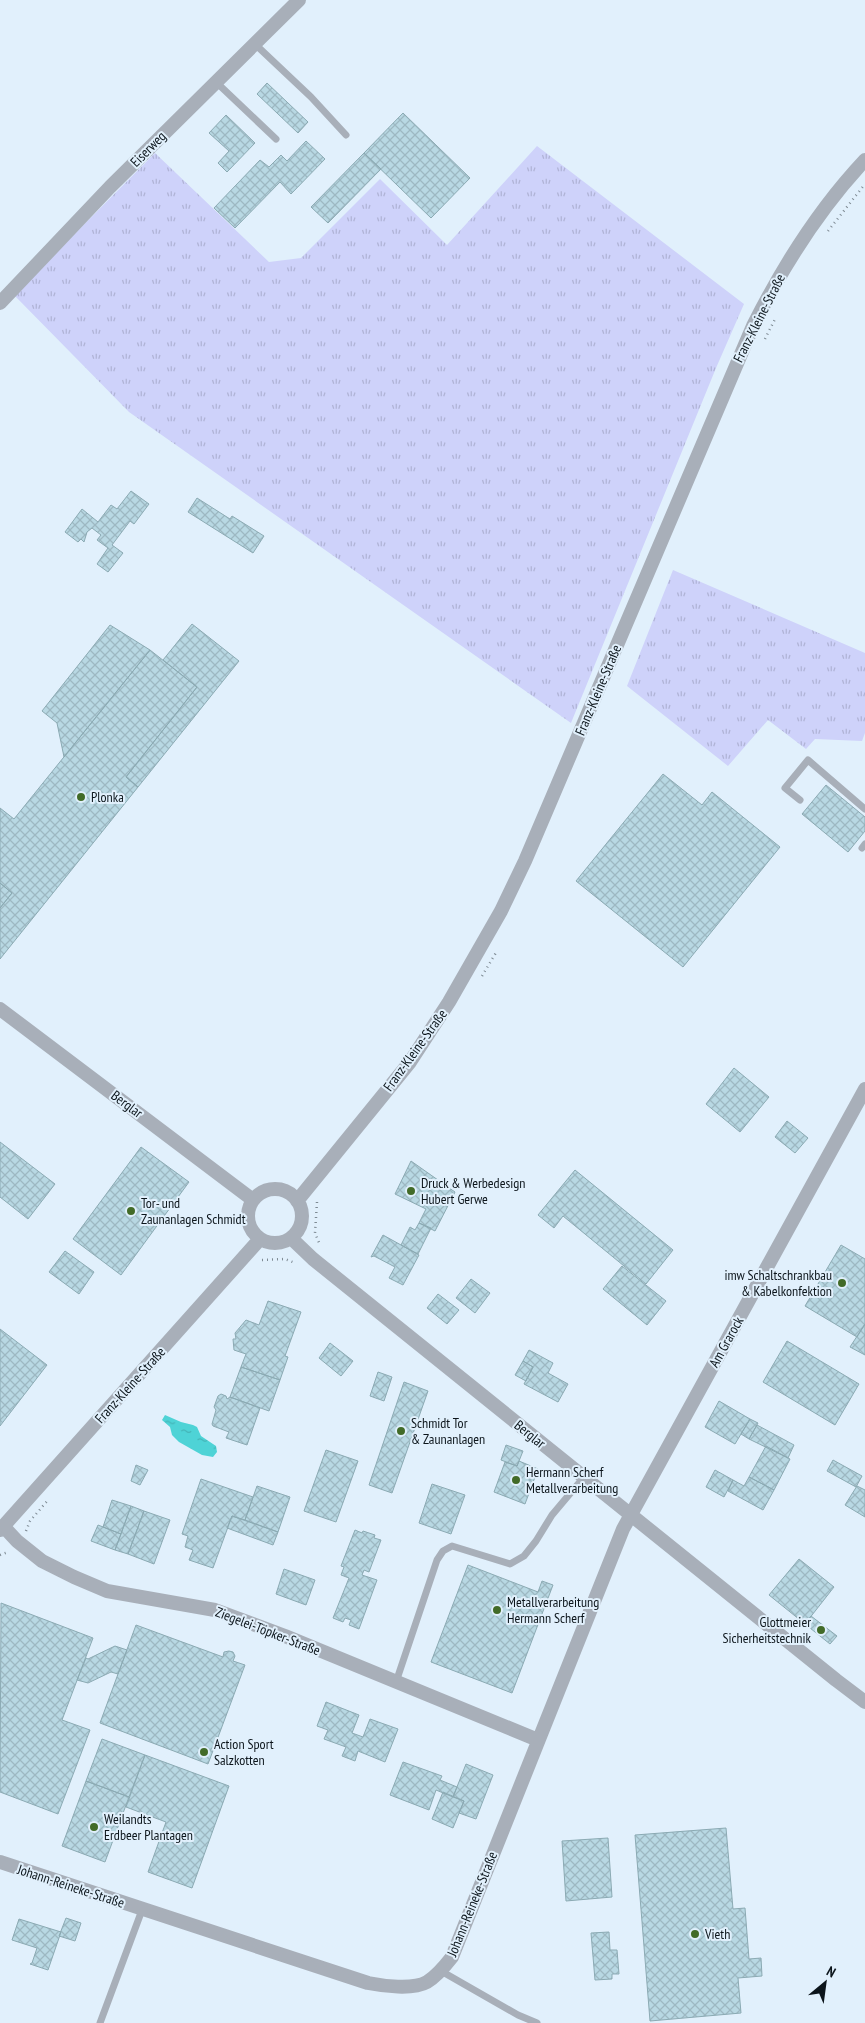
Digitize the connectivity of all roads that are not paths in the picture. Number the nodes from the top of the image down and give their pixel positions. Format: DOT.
graph roads {
  1 [pos="300,0"];
  2 [pos="256,45"];
  3 [pos="216,82"];
  4 [pos="346,135"];
  5 [pos="276,139"];
  6 [pos="865,160"];
  7 [pos="0,303"];
  8 [pos="800,800"];
  9 [pos="865,809"];
  10 [pos="0,1009"];
  11 [pos="865,1089"];
  12 [pos="253,1200"];
  13 [pos="297,1201"];
  14 [pos="291,1238"];
  15 [pos="260,1239"];
  16 [pos="584,1477"];
  17 [pos="630,1515"];
  18 [pos="2,1528"];
  19 [pos="396,1682"];
  20 [pos="865,1702"];
  21 [pos="538,1740"];
  22 [pos="0,1862"];
  23 [pos="142,1910"];
  24 [pos="440,1971"];
  25 [pos="100,2023"];
  26 [pos="536,2023"];
  1 -- 2 [label="street, Eiserweg"];
  2 -- 3 [label="street, Eiserweg"];
  2 -- 4 [label="lane"];
  3 -- 5 [label="lane"];
  3 -- 7 [label="street, Eiserweg"];
  6 -- 13 [label="street, Franz-Kleine-Straße"];
  8 -- 9 [label="lane"];
  10 -- 12 [label="street, Berglar"];
  11 -- 17 [label="street, Am Grarock"];
  12 -- 13 [label="street"];
  12 -- 15 [label="street"];
  13 -- 14 [label="street"];
  14 -- 15 [label="street"];
  14 -- 16 [label="street, Berglar"];
  15 -- 18 [label="street, Franz-Kleine-Straße"];
  16 -- 17 [label="street, Berglar"];
  16 -- 19 [label="lane"];
  17 -- 20 [label="street, Berglar"];
  17 -- 21 [label="street, Johann-Reineke-Straße"];
  18 -- 19 [label="street, Ziegelei-Töpker-Straße"];
  19 -- 21 [label="street, Ziegelei-Töpker-Straße"];
  21 -- 24 [label="street, Johann-Reineke-Straße"];
  22 -- 23 [label="street, Johann-Reineke-Straße"];
  23 -- 24 [label="street, Johann-Reineke-Straße"];
  23 -- 25 [label="lane"];
  24 -- 26 [label="lane"];
}
